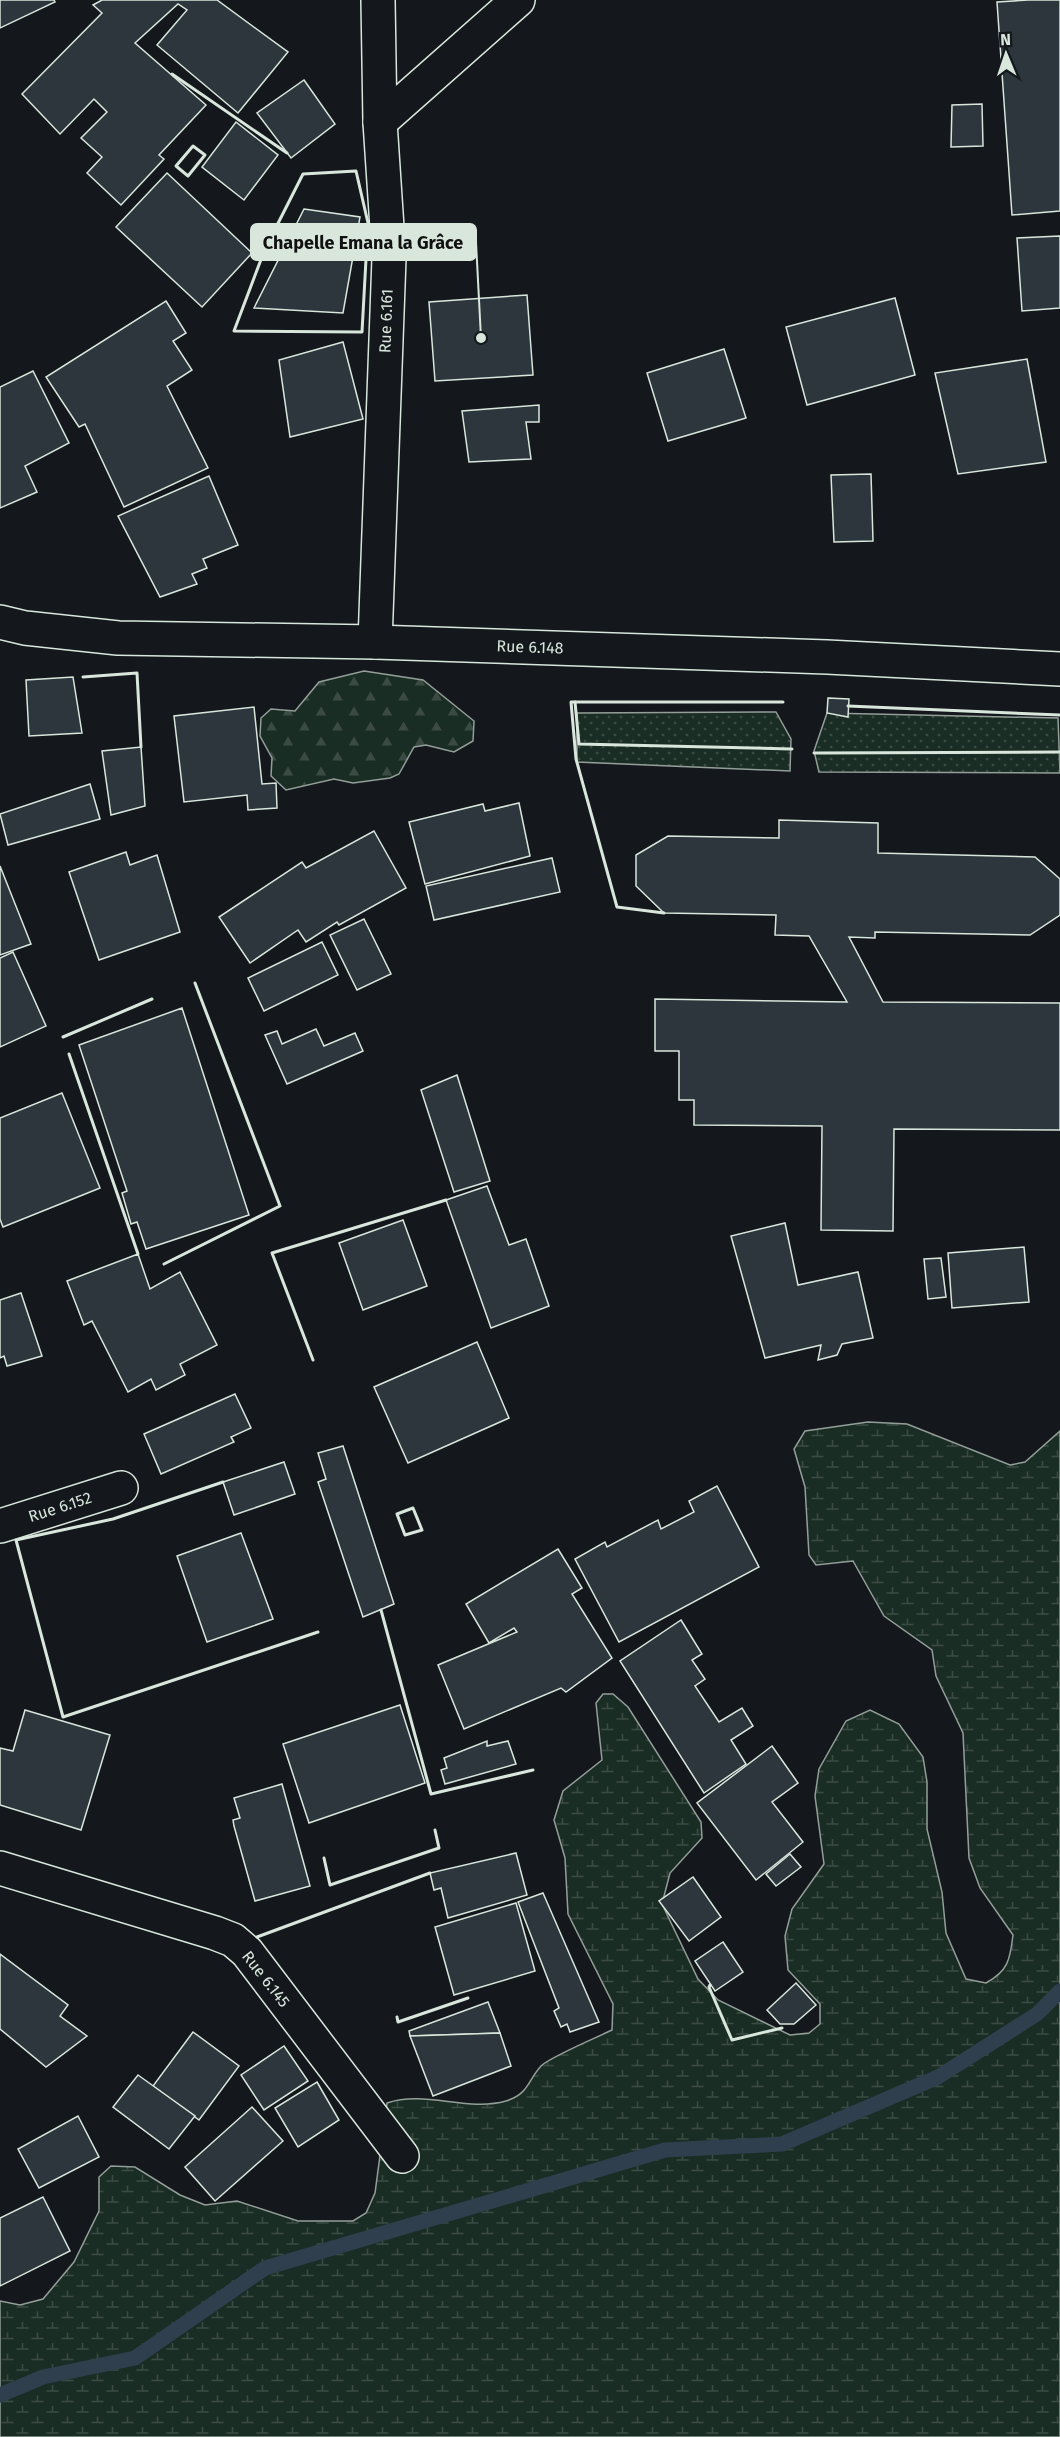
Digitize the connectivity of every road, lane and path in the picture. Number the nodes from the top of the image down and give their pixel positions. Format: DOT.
graph roads {
  1 [pos="378,0"];
  2 [pos="518,0"];
  3 [pos="380,122"];
  4 [pos="0,622"];
  5 [pos="375,642"];
  6 [pos="1060,669"];
  7 [pos="121,1488"];
  8 [pos="0,1527"];
  9 [pos="0,1868"];
  10 [pos="402,2156"];
  1 -- 3 [label="street, Rue 6.161"];
  2 -- 3 [label="street"];
  3 -- 5 [label="street, Rue 6.161"];
  4 -- 5 [label="street, Rue 6.148"];
  5 -- 6 [label="street, Rue 6.148"];
  7 -- 8 [label="street, Rue 6.152"];
  9 -- 10 [label="street, Rue 6.145"];
}
